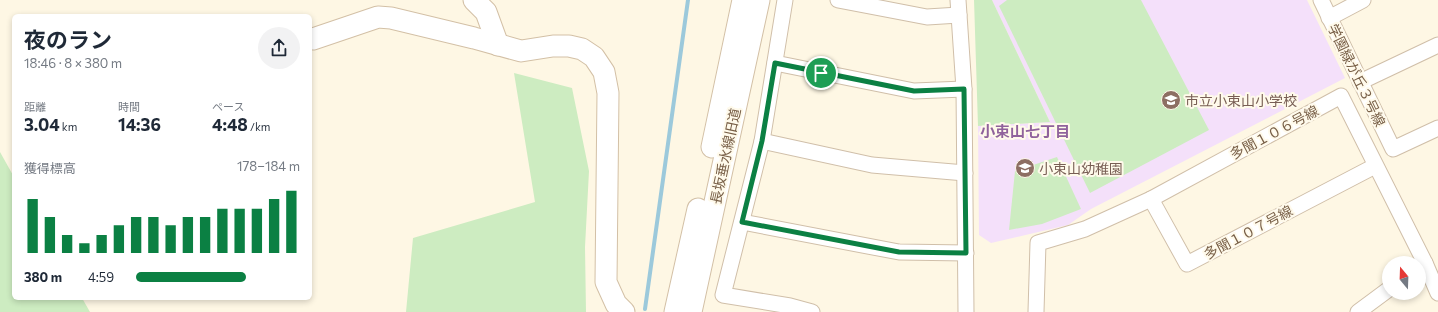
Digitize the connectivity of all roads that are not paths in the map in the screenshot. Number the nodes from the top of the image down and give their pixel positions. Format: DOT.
graph roads {
  1 [pos="474,0"];
  2 [pos="743,0"];
  3 [pos="759,0"];
  4 [pos="785,0"];
  5 [pos="838,0"];
  6 [pos="958,0"];
  7 [pos="1321,0"];
  8 [pos="1362,0"];
  9 [pos="959,16"];
  10 [pos="1329,18"];
  11 [pos="313,39"];
  12 [pos="498,45"];
  13 [pos="1438,45"];
  14 [pos="775,63"];
  15 [pos="1360,82"];
  16 [pos="964,89"];
  17 [pos="1438,128"];
  18 [pos="762,141"];
  19 [pos="1376,166"];
  20 [pos="965,173"];
  21 [pos="1151,199"];
  22 [pos="742,222"];
  23 [pos="966,253"];
  24 [pos="1418,256"];
  25 [pos="1426,272"];
  26 [pos="1438,293"];
  27 [pos="1382,294"];
  28 [pos="789,309"];
  29 [pos="624,312"];
  30 [pos="675,312"];
  31 [pos="691,312"];
  32 [pos="812,312"];
  33 [pos="966,312"];
  34 [pos="1036,312"];
  35 [pos="1358,312"];
  1 -- 12 [label="street"];
  2 -- 30 [label="street, 長坂垂水線旧道"];
  3 -- 31 [label="street, 長坂垂水線旧道"];
  4 -- 14 [label="street"];
  5 -- 9 [label="street"];
  6 -- 9 [label="street"];
  7 -- 10 [label="street, 学園緑が丘３号線"];
  8 -- 10 [label="street"];
  9 -- 16 [label="street"];
  10 -- 15 [label="street, 学園緑が丘３号線"];
  11 -- 12 [label="street"];
  12 -- 29 [label="street"];
  13 -- 15 [label="street"];
  14 -- 16 [label="street"];
  14 -- 18 [label="street"];
  15 -- 17 [label="street, 学園緑が丘３号線"];
  16 -- 20 [label="street"];
  18 -- 20 [label="street"];
  18 -- 22 [label="street"];
  19 -- 21 [label="street, 多聞１０７号線"];
  19 -- 21 [label="street, 多聞１０６号線"];
  19 -- 24 [label="street, 多聞１０６号線"];
  20 -- 23 [label="street"];
  21 -- 34 [label="street, 多聞１０６号線"];
  22 -- 23 [label="street"];
  22 -- 28 [label="street"];
  23 -- 33 [label="street"];
  25 -- 26 [label="street, 多聞１０６号線"];
  27 -- 35 [label="street"];
  28 -- 32 [label="street"];
}
